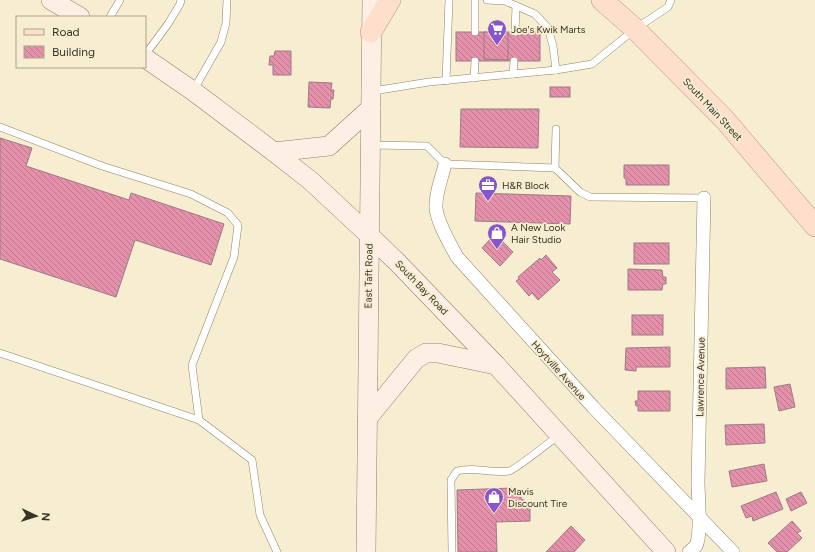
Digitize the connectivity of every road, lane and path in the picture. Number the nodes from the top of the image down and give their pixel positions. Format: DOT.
graph roads {
  1 [pos="51,0"];
  2 [pos="120,0"];
  3 [pos="181,0"];
  4 [pos="227,0"];
  5 [pos="372,0"];
  6 [pos="390,0"];
  7 [pos="444,0"];
  8 [pos="449,0"];
  9 [pos="454,0"];
  10 [pos="476,0"];
  11 [pos="487,0"];
  12 [pos="602,0"];
  13 [pos="672,0"];
  14 [pos="505,1"];
  15 [pos="516,6"];
  16 [pos="78,16"];
  17 [pos="111,16"];
  18 [pos="635,29"];
  19 [pos="371,32"];
  20 [pos="475,32"];
  21 [pos="515,32"];
  22 [pos="146,55"];
  23 [pos="146,57"];
  24 [pos="475,61"];
  25 [pos="514,61"];
  26 [pos="556,70"];
  27 [pos="513,74"];
  28 [pos="474,78"];
  29 [pos="446,81"];
  30 [pos="193,91"];
  31 [pos="370,100"];
  32 [pos="0,126"];
  33 [pos="556,129"];
  34 [pos="371,145"];
  35 [pos="274,152"];
  36 [pos="445,164"];
  37 [pos="555,168"];
  38 [pos="704,198"];
  39 [pos="815,226"];
  40 [pos="369,235"];
  41 [pos="0,353"];
  42 [pos="496,365"];
  43 [pos="367,419"];
  44 [pos="199,420"];
  45 [pos="559,435"];
  46 [pos="699,517"];
  47 [pos="272,542"];
  48 [pos="271,552"];
  49 [pos="277,552"];
  50 [pos="366,552"];
  51 [pos="452,552"];
  52 [pos="666,552"];
  53 [pos="689,552"];
  54 [pos="733,552"];
  1 -- 16 [label="main road"];
  2 -- 17 [label="lane"];
  3 -- 22 [label="lane"];
  4 -- 30 [label="lane"];
  5 -- 19 [label="main road, East Taft Road"];
  6 -- 19 [label="main road"];
  7 -- 8 [label="lane"];
  8 -- 9 [label="lane"];
  8 -- 29 [label="lane"];
  10 -- 20 [label="lane"];
  11 -- 14 [label="lane"];
  12 -- 18 [label="main road, South Main Street"];
  13 -- 18 [label="lane"];
  14 -- 15 [label="lane"];
  15 -- 21 [label="lane"];
  15 -- 26 [label="lane"];
  18 -- 26 [label="lane"];
  18 -- 39 [label="main road, South Main Street"];
  19 -- 31 [label="main road, East Taft Road"];
  23 -- 30 [label="main road, South Bay Road"];
  24 -- 28 [label="lane"];
  25 -- 27 [label="lane"];
  26 -- 27 [label="lane"];
  27 -- 28 [label="lane"];
  28 -- 29 [label="lane"];
  29 -- 31 [label="lane"];
  30 -- 35 [label="main road, South Bay Road"];
  31 -- 34 [label="main road, East Taft Road"];
  31 -- 35 [label="main road"];
  32 -- 44 [label="lane"];
  33 -- 37 [label="lane"];
  34 -- 36 [label="lane"];
  34 -- 40 [label="main road, East Taft Road"];
  35 -- 40 [label="main road, South Bay Road"];
  36 -- 37 [label="lane"];
  36 -- 46 [label="street, Hoytville Avenue"];
  37 -- 38 [label="lane"];
  38 -- 46 [label="street, Lawrence Avenue"];
  40 -- 42 [label="main road, South Bay Road"];
  40 -- 43 [label="main road, East Taft Road"];
  41 -- 44 [label="lane"];
  42 -- 43 [label="main road"];
  42 -- 45 [label="main road, South Bay Road"];
  43 -- 50 [label="main road, East Taft Road"];
  44 -- 47 [label="lane"];
  45 -- 51 [label="lane"];
  45 -- 52 [label="main road, South Bay Road"];
  46 -- 53 [label="street, Lawrence Avenue"];
  46 -- 54 [label="street, Hoytville Avenue"];
  47 -- 48 [label="lane"];
  47 -- 49 [label="lane"];
}
